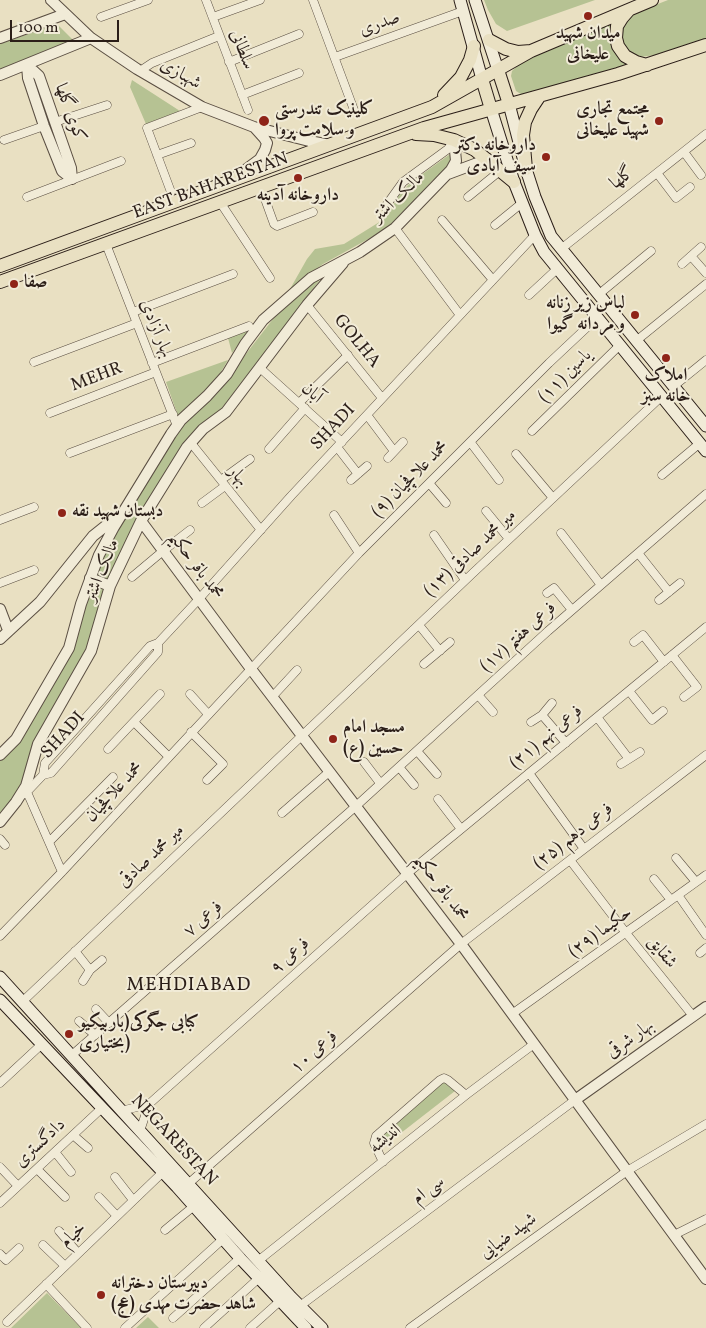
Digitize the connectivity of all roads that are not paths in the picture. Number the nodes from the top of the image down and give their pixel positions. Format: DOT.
graph roads {
  1 [pos="51,0"];
  2 [pos="148,0"];
  3 [pos="206,0"];
  4 [pos="260,0"];
  5 [pos="313,0"];
  6 [pos="475,0"];
  7 [pos="652,0"];
  8 [pos="461,5"];
  9 [pos="633,7"];
  10 [pos="65,14"];
  11 [pos="101,17"];
  12 [pos="213,18"];
  13 [pos="299,34"];
  14 [pos="219,36"];
  15 [pos="0,38"];
  16 [pos="91,38"];
  17 [pos="489,40"];
  18 [pos="706,45"];
  19 [pos="474,46"];
  20 [pos="531,51"];
  21 [pos="335,57"];
  22 [pos="229,62"];
  23 [pos="27,65"];
  24 [pos="648,65"];
  25 [pos="498,70"];
  26 [pos="140,71"];
  27 [pos="300,73"];
  28 [pos="0,75"];
  29 [pos="482,79"];
  30 [pos="242,95"];
  31 [pos="539,97"];
  32 [pos="509,104"];
  33 [pos="107,105"];
  34 [pos="202,107"];
  35 [pos="432,107"];
  36 [pos="491,109"];
  37 [pos="248,110"];
  38 [pos="354,110"];
  39 [pos="55,122"];
  40 [pos="437,124"];
  41 [pos="44,126"];
  42 [pos="254,127"];
  43 [pos="408,134"];
  44 [pos="705,136"];
  45 [pos="4,140"];
  46 [pos="454,140"];
  47 [pos="517,140"];
  48 [pos="191,143"];
  49 [pos="500,144"];
  50 [pos="331,145"];
  51 [pos="684,152"];
  52 [pos="157,156"];
  53 [pos="488,159"];
  54 [pos="121,161"];
  55 [pos="526,169"];
  56 [pos="501,170"];
  57 [pos="657,173"];
  58 [pos="447,174"];
  59 [pos="701,175"];
  60 [pos="72,179"];
  61 [pos="230,182"];
  62 [pos="514,182"];
  63 [pos="690,187"];
  64 [pos="261,188"];
  65 [pos="171,192"];
  66 [pos="27,197"];
  67 [pos="468,197"];
  68 [pos="220,202"];
  69 [pos="522,203"];
  70 [pos="385,207"];
  71 [pos="313,212"];
  72 [pos="442,220"];
  73 [pos="495,225"];
  74 [pos="395,228"];
  75 [pos="535,235"];
  76 [pos="106,244"];
  77 [pos="701,247"];
  78 [pos="561,249"];
  79 [pos="651,251"];
  80 [pos="692,256"];
  81 [pos="346,260"];
  82 [pos="682,264"];
  83 [pos="0,266"];
  84 [pos="557,269"];
  85 [pos="706,273"];
  86 [pos="233,274"];
  87 [pos="270,278"];
  88 [pos="493,280"];
  89 [pos="0,282"];
  90 [pos="706,284"];
  91 [pos="529,295"];
  92 [pos="598,295"];
  93 [pos="307,305"];
  94 [pos="133,312"];
  95 [pos="460,315"];
  96 [pos="598,318"];
  97 [pos="137,323"];
  98 [pos="249,326"];
  99 [pos="636,341"];
  100 [pos="620,344"];
  101 [pos="348,355"];
  102 [pos="706,360"];
  103 [pos="34,362"];
  104 [pos="152,363"];
  105 [pos="260,368"];
  106 [pos="156,372"];
  107 [pos="674,386"];
  108 [pos="662,396"];
  109 [pos="382,398"];
  110 [pos="302,406"];
  111 [pos="50,413"];
  112 [pos="173,414"];
  113 [pos="367,415"];
  114 [pos="177,426"];
  115 [pos="706,426"];
  116 [pos="532,431"];
  117 [pos="191,442"];
  118 [pos="403,442"];
  119 [pos="471,443"];
  120 [pos="339,445"];
  121 [pos="703,447"];
  122 [pos="269,449"];
  123 [pos="394,451"];
  124 [pos="70,453"];
  125 [pos="516,454"];
  126 [pos="388,458"];
  127 [pos="250,459"];
  128 [pos="368,466"];
  129 [pos="358,474"];
  130 [pos="662,476"];
  131 [pos="351,480"];
  132 [pos="499,480"];
  133 [pos="223,483"];
  134 [pos="430,483"];
  135 [pos="706,494"];
  136 [pos="553,498"];
  137 [pos="202,503"];
  138 [pos="446,503"];
  139 [pos="34,507"];
  140 [pos="486,511"];
  141 [pos="123,512"];
  142 [pos="334,516"];
  143 [pos="0,520"];
  144 [pos="142,522"];
  145 [pos="190,530"];
  146 [pos="261,530"];
  147 [pos="561,533"];
  148 [pos="434,535"];
  149 [pos="510,539"];
  150 [pos="163,550"];
  151 [pos="359,553"];
  152 [pos="638,553"];
  153 [pos="34,570"];
  154 [pos="132,577"];
  155 [pos="90,578"];
  156 [pos="466,580"];
  157 [pos="0,583"];
  158 [pos="680,583"];
  159 [pos="601,585"];
  160 [pos="110,586"];
  161 [pos="669,592"];
  162 [pos="547,593"];
  163 [pos="199,599"];
  164 [pos="659,600"];
  165 [pos="0,609"];
  166 [pos="572,610"];
  167 [pos="419,624"];
  168 [pos="706,627"];
  169 [pos="4,632"];
  170 [pos="0,639"];
  171 [pos="450,642"];
  172 [pos="634,642"];
  173 [pos="440,651"];
  174 [pos="672,655"];
  175 [pos="664,662"];
  176 [pos="424,664"];
  177 [pos="251,669"];
  178 [pos="297,670"];
  179 [pos="629,691"];
  180 [pos="160,694"];
  181 [pos="190,694"];
  182 [pos="478,695"];
  183 [pos="273,696"];
  184 [pos="684,698"];
  185 [pos="552,703"];
  186 [pos="664,711"];
  187 [pos="493,712"];
  188 [pos="208,714"];
  189 [pos="542,715"];
  190 [pos="597,717"];
  191 [pos="134,722"];
  192 [pos="531,722"];
  193 [pos="191,732"];
  194 [pos="303,736"];
  195 [pos="566,743"];
  196 [pos="108,749"];
  197 [pos="417,751"];
  198 [pos="640,752"];
  199 [pos="706,754"];
  200 [pos="0,755"];
  201 [pos="169,757"];
  202 [pos="630,759"];
  203 [pos="364,762"];
  204 [pos="621,764"];
  205 [pos="399,768"];
  206 [pos="329,772"];
  207 [pos="529,773"];
  208 [pos="437,774"];
  209 [pos="113,777"];
  210 [pos="207,780"];
  211 [pos="380,783"];
  212 [pos="414,785"];
  213 [pos="27,792"];
  214 [pos="438,799"];
  215 [pos="16,802"];
  216 [pos="355,807"];
  217 [pos="282,812"];
  218 [pos="0,822"];
  219 [pos="461,829"];
  220 [pos="49,842"];
  221 [pos="584,848"];
  222 [pos="676,858"];
  223 [pos="570,860"];
  224 [pos="62,872"];
  225 [pos="408,873"];
  226 [pos="706,875"];
  227 [pos="654,878"];
  228 [pos="696,882"];
  229 [pos="678,895"];
  230 [pos="671,900"];
  231 [pos="626,933"];
  232 [pos="706,934"];
  233 [pos="0,936"];
  234 [pos="461,944"];
  235 [pos="75,951"];
  236 [pos="102,960"];
  237 [pos="90,970"];
  238 [pos="0,979"];
  239 [pos="83,981"];
  240 [pos="0,1000"];
  241 [pos="22,1002"];
  242 [pos="706,1008"];
  243 [pos="96,1009"];
  244 [pos="512,1014"];
  245 [pos="693,1016"];
  246 [pos="79,1021"];
  247 [pos="109,1023"];
  248 [pos="95,1035"];
  249 [pos="42,1044"];
  250 [pos="534,1044"];
  251 [pos="72,1056"];
  252 [pos="0,1083"];
  253 [pos="466,1094"];
  254 [pos="575,1100"];
  255 [pos="148,1104"];
  256 [pos="102,1108"];
  257 [pos="121,1111"];
  258 [pos="706,1124"];
  259 [pos="140,1132"];
  260 [pos="73,1135"];
  261 [pos="88,1148"];
  262 [pos="55,1152"];
  263 [pos="383,1162"];
  264 [pos="0,1167"];
  265 [pos="37,1169"];
  266 [pos="627,1171"];
  267 [pos="71,1172"];
  268 [pos="162,1172"];
  269 [pos="115,1177"];
  270 [pos="188,1184"];
  271 [pos="18,1186"];
  272 [pos="99,1197"];
  273 [pos="65,1198"];
  274 [pos="133,1200"];
  275 [pos="0,1202"];
  276 [pos="199,1203"];
  277 [pos="210,1215"];
  278 [pos="117,1216"];
  279 [pos="706,1219"];
  280 [pos="165,1230"];
  281 [pos="59,1231"];
  282 [pos="674,1235"];
  283 [pos="223,1239"];
  284 [pos="43,1245"];
  285 [pos="19,1248"];
  286 [pos="0,1254"];
  287 [pos="78,1254"];
  288 [pos="240,1258"];
  289 [pos="258,1261"];
  290 [pos="65,1266"];
  291 [pos="259,1278"];
  292 [pos="706,1279"];
  293 [pos="46,1284"];
  294 [pos="280,1301"];
  295 [pos="300,1306"];
  296 [pos="173,1318"];
  297 [pos="7,1322"];
  298 [pos="87,1328"];
  299 [pos="125,1328"];
  300 [pos="204,1328"];
  301 [pos="250,1328"];
  302 [pos="306,1328"];
  303 [pos="322,1328"];
  304 [pos="410,1328"];
  1 -- 10 [label="street, شهبازی"];
  2 -- 11 [label="street"];
  3 -- 12 [label="street, سلطانی"];
  4 -- 12 [label="street"];
  5 -- 21 [label="street"];
  6 -- 17 [label="main road"];
  7 -- 9 [label="main road, EAST BAHARESTAN"];
  8 -- 19 [label="main road"];
  8 -- 21 [label="street, صدری"];
  9 -- 20 [label="main road, EAST BAHARESTAN"];
  9 -- 24 [label="main road"];
  10 -- 15 [label="street"];
  10 -- 16 [label="street, شهبازی"];
  12 -- 14 [label="street, سلطانی"];
  13 -- 22 [label="street"];
  14 -- 22 [label="street, سلطانی"];
  14 -- 26 [label="street"];
  16 -- 23 [label="street"];
  16 -- 26 [label="street, شهبازی"];
  17 -- 20 [label="main road"];
  17 -- 25 [label="main road"];
  18 -- 24 [label="main road, EAST BAHARESTAN"];
  19 -- 29 [label="main road"];
  19 -- 35 [label="main road"];
  20 -- 25 [label="main road, EAST BAHARESTAN"];
  21 -- 38 [label="street"];
  22 -- 30 [label="street, سلطانی"];
  23 -- 28 [label="street"];
  23 -- 39 [label="street, کوی گلها"];
  23 -- 41 [label="street, کوی گلها"];
  24 -- 31 [label="main road, EAST BAHARESTAN"];
  25 -- 29 [label="main road, EAST BAHARESTAN"];
  25 -- 32 [label="main road"];
  26 -- 34 [label="street, شهبازی"];
  27 -- 30 [label="street"];
  29 -- 35 [label="main road, EAST BAHARESTAN"];
  29 -- 36 [label="main road"];
  30 -- 37 [label="street, سلطانی"];
  31 -- 32 [label="main road, EAST BAHARESTAN"];
  31 -- 55 [label="main road"];
  32 -- 36 [label="main road, EAST BAHARESTAN"];
  32 -- 47 [label="main road"];
  33 -- 39 [label="street"];
  34 -- 42 [label="street, شهبازی"];
  34 -- 52 [label="street"];
  35 -- 40 [label="main road"];
  35 -- 50 [label="main road, EAST BAHARESTAN"];
  36 -- 40 [label="main road, EAST BAHARESTAN"];
  36 -- 49 [label="main road"];
  39 -- 41 [label="street"];
  39 -- 60 [label="street, کوی گلها"];
  40 -- 43 [label="main road, EAST BAHARESTAN"];
  41 -- 45 [label="street"];
  41 -- 60 [label="street, کوی گلها"];
  42 -- 50 [label="street, شهبازی"];
  42 -- 61 [label="street"];
  43 -- 46 [label="main road"];
  43 -- 64 [label="main road, EAST BAHARESTAN"];
  44 -- 51 [label="street, گلها"];
  46 -- 53 [label="main road"];
  46 -- 58 [label="street"];
  46 -- 70 [label="street"];
  47 -- 49 [label="main road"];
  47 -- 55 [label="main road"];
  48 -- 52 [label="street"];
  49 -- 62 [label="main road"];
  50 -- 61 [label="main road, EAST BAHARESTAN"];
  51 -- 57 [label="street, گلها"];
  51 -- 59 [label="street"];
  52 -- 65 [label="street"];
  53 -- 56 [label="main road"];
  53 -- 58 [label="street"];
  54 -- 60 [label="street"];
  55 -- 78 [label="main road"];
  56 -- 62 [label="main road"];
  56 -- 67 [label="street"];
  57 -- 63 [label="street"];
  57 -- 78 [label="street, گلها"];
  58 -- 74 [label="street, مالک اشتر"];
  60 -- 66 [label="street"];
  61 -- 83 [label="main road, EAST BAHARESTAN"];
  62 -- 69 [label="main road"];
  64 -- 68 [label="main road, EAST BAHARESTAN"];
  64 -- 71 [label="street"];
  68 -- 76 [label="main road, EAST BAHARESTAN"];
  68 -- 87 [label="street"];
  69 -- 73 [label="street"];
  69 -- 75 [label="main road"];
  72 -- 88 [label="street"];
  74 -- 81 [label="street, مالک اشتر"];
  74 -- 95 [label="street"];
  75 -- 84 [label="main road"];
  75 -- 88 [label="street, SHADI"];
  76 -- 89 [label="main road, EAST BAHARESTAN"];
  76 -- 94 [label="street, بهار آزادی"];
  77 -- 80 [label="street"];
  78 -- 92 [label="main road"];
  79 -- 92 [label="street"];
  80 -- 82 [label="street"];
  80 -- 85 [label="street"];
  81 -- 93 [label="street, مالک اشتر"];
  81 -- 114 [label="street, مالک اشتر"];
  84 -- 91 [label="street"];
  84 -- 96 [label="main road"];
  86 -- 94 [label="street"];
  88 -- 95 [label="street, SHADI"];
  90 -- 99 [label="street"];
  92 -- 99 [label="main road"];
  93 -- 101 [label="street, GOLHA"];
  93 -- 105 [label="street, مالک اشتر"];
  94 -- 97 [label="street, بهار آزادی"];
  95 -- 109 [label="street, SHADI"];
  96 -- 100 [label="main road"];
  96 -- 119 [label="street, محمد علافچیان (۹)"];
  97 -- 103 [label="street"];
  97 -- 104 [label="street, بهار آزادی"];
  98 -- 104 [label="street"];
  99 -- 107 [label="main road"];
  100 -- 108 [label="main road"];
  100 -- 116 [label="street, یاسین (۱۱)"];
  101 -- 109 [label="street, GOLHA"];
  101 -- 110 [label="street"];
  102 -- 107 [label="street"];
  104 -- 106 [label="street, بهار آزادی"];
  105 -- 110 [label="street, آبان"];
  105 -- 117 [label="street, مالک اشتر"];
  106 -- 111 [label="street, MEHR"];
  106 -- 112 [label="street, بهار آزادی"];
  107 -- 115 [label="main road"];
  108 -- 121 [label="main road"];
  108 -- 136 [label="street, میر محمد صادقی (۱۳)"];
  109 -- 113 [label="street, SHADI"];
  110 -- 120 [label="street, آبان"];
  110 -- 122 [label="street"];
  112 -- 114 [label="street, بهار آزادی"];
  112 -- 124 [label="street"];
  113 -- 120 [label="street, SHADI"];
  113 -- 123 [label="street"];
  114 -- 141 [label="street, مالک اشتر"];
  117 -- 133 [label="street, بهار"];
  117 -- 144 [label="street, مالک اشتر"];
  118 -- 123 [label="street"];
  119 -- 132 [label="street"];
  119 -- 134 [label="street, محمد علافچیان (۹)"];
  120 -- 129 [label="street"];
  120 -- 146 [label="street, SHADI"];
  121 -- 130 [label="street"];
  123 -- 126 [label="street"];
  125 -- 136 [label="street"];
  127 -- 133 [label="street"];
  128 -- 129 [label="street"];
  129 -- 131 [label="street"];
  133 -- 137 [label="street"];
  133 -- 146 [label="street, بهار"];
  134 -- 138 [label="street"];
  134 -- 151 [label="street, محمد علافچیان (۹)"];
  135 -- 152 [label="street, فرعی هفتم (۱۷)"];
  136 -- 149 [label="street, میر محمد صادقی (۱۳)"];
  139 -- 143 [label="street"];
  140 -- 149 [label="street"];
  141 -- 155 [label="street, مالک اشتر"];
  141 -- 169 [label="street"];
  142 -- 151 [label="street"];
  144 -- 150 [label="street, محمد باقر حکیم"];
  144 -- 160 [label="street, مالک اشتر"];
  145 -- 150 [label="street"];
  146 -- 163 [label="street, SHADI"];
  147 -- 159 [label="street"];
  148 -- 156 [label="street"];
  149 -- 156 [label="street, میر محمد صادقی (۱۳)"];
  150 -- 154 [label="street"];
  150 -- 163 [label="street, محمد باقر حکیم"];
  151 -- 177 [label="street, محمد علافچیان (۹)"];
  152 -- 159 [label="street, فرعی هفتم (۱۷)"];
  152 -- 161 [label="street"];
  153 -- 157 [label="street"];
  155 -- 160 [label="street"];
  155 -- 200 [label="street, مالک اشتر"];
  156 -- 167 [label="street, میر محمد صادقی (۱۳)"];
  158 -- 161 [label="street"];
  159 -- 166 [label="street, فرعی هفتم (۱۷)"];
  160 -- 215 [label="street, مالک اشتر"];
  161 -- 164 [label="street"];
  162 -- 166 [label="street"];
  163 -- 177 [label="street, محمد باقر حکیم"];
  163 -- 213 [label="street, SHADI"];
  165 -- 169 [label="street"];
  166 -- 182 [label="street, فرعی هفتم (۱۷)"];
  167 -- 173 [label="street"];
  167 -- 194 [label="street, میر محمد صادقی (۱۳)"];
  168 -- 174 [label="street, فرعی نهم (۲۱)"];
  169 -- 170 [label="street"];
  171 -- 173 [label="street"];
  172 -- 175 [label="street"];
  173 -- 176 [label="street"];
  174 -- 175 [label="street, فرعی نهم (۲۱)"];
  174 -- 184 [label="street"];
  175 -- 179 [label="street, فرعی نهم (۲۱)"];
  177 -- 183 [label="street, محمد باقر حکیم"];
  177 -- 188 [label="street, محمد علافچیان"];
  178 -- 183 [label="street"];
  179 -- 186 [label="street"];
  179 -- 190 [label="street, فرعی نهم (۲۱)"];
  180 -- 191 [label="street"];
  181 -- 188 [label="street"];
  182 -- 187 [label="street"];
  182 -- 197 [label="street, فرعی هفتم (۱۷)"];
  183 -- 194 [label="street, محمد باقر حکیم"];
  185 -- 189 [label="street"];
  188 -- 193 [label="street, محمد علافچیان"];
  189 -- 192 [label="street"];
  189 -- 195 [label="street"];
  190 -- 195 [label="street, فرعی نهم (۲۱)"];
  190 -- 202 [label="street"];
  191 -- 196 [label="street"];
  191 -- 201 [label="street"];
  193 -- 201 [label="street, محمد علافچیان"];
  193 -- 210 [label="street"];
  194 -- 206 [label="street, محمد باقر حکیم"];
  194 -- 235 [label="street, میر محمد صادقی"];
  195 -- 207 [label="street, فرعی نهم (۲۱)"];
  197 -- 205 [label="street, فرعی هفتم (۱۷)"];
  197 -- 208 [label="street"];
  198 -- 202 [label="street"];
  199 -- 221 [label="street, فرعی دهم (۲۵)"];
  201 -- 224 [label="street, محمد علافچیان"];
  202 -- 204 [label="street"];
  203 -- 211 [label="street"];
  205 -- 211 [label="street, فرعی هفتم (۱۷)"];
  205 -- 212 [label="street"];
  206 -- 216 [label="street, محمد باقر حکیم"];
  206 -- 217 [label="street"];
  207 -- 219 [label="street, فرعی نهم (۲۱)"];
  207 -- 221 [label="street"];
  209 -- 220 [label="street"];
  211 -- 216 [label="street, فرعی هفتم (۱۷)"];
  213 -- 215 [label="street, SHADI"];
  213 -- 220 [label="street"];
  214 -- 219 [label="street"];
  215 -- 218 [label="street, مالک اشتر"];
  216 -- 225 [label="street, محمد باقر حکیم"];
  216 -- 247 [label="street, فرعی ۷"];
  219 -- 225 [label="street, فرعی نهم (۲۱)"];
  220 -- 224 [label="street"];
  221 -- 223 [label="street, فرعی دهم (۲۵)"];
  222 -- 228 [label="street"];
  223 -- 231 [label="street, شقایق"];
  223 -- 234 [label="street, فرعی دهم (۲۵)"];
  224 -- 233 [label="street, محمد علافچیان"];
  225 -- 234 [label="street, محمد باقر حکیم"];
  225 -- 255 [label="street, فرعی ۹"];
  226 -- 228 [label="street, حکیما (۲۹)"];
  227 -- 230 [label="street"];
  228 -- 229 [label="street, حکیما (۲۹)"];
  229 -- 230 [label="street, حکیما (۲۹)"];
  229 -- 232 [label="street"];
  230 -- 231 [label="street, حکیما (۲۹)"];
  231 -- 244 [label="street, حکیما (۲۹)"];
  231 -- 245 [label="street, شقایق"];
  234 -- 244 [label="street, محمد باقر حکیم"];
  234 -- 270 [label="street, فرعی ۱۰"];
  235 -- 237 [label="street"];
  235 -- 241 [label="street, میر محمد صادقی"];
  236 -- 237 [label="street"];
  237 -- 239 [label="street"];
  238 -- 241 [label="main road, NEGARESTAN"];
  240 -- 249 [label="main road, NEGARESTAN"];
  241 -- 251 [label="main road, NEGARESTAN"];
  242 -- 245 [label="street, بهار شرقی"];
  243 -- 247 [label="street"];
  244 -- 250 [label="street, محمد باقر حکیم"];
  245 -- 254 [label="street, بهار شرقی"];
  246 -- 248 [label="street"];
  247 -- 248 [label="street, فرعی ۷"];
  248 -- 251 [label="street, فرعی ۷"];
  249 -- 252 [label="street"];
  249 -- 256 [label="main road, NEGARESTAN"];
  250 -- 253 [label="street, اندیشه"];
  250 -- 254 [label="street, محمد باقر حکیم"];
  251 -- 257 [label="main road, NEGARESTAN"];
  253 -- 263 [label="street, اندیشه"];
  253 -- 263 [label="street"];
  254 -- 266 [label="street, محمد باقر حکیم"];
  254 -- 295 [label="street, سی ام"];
  255 -- 257 [label="street"];
  255 -- 259 [label="street"];
  256 -- 260 [label="street, دادگستری"];
  256 -- 268 [label="main road, NEGARESTAN"];
  257 -- 259 [label="main road, NEGARESTAN"];
  258 -- 266 [label="street, شهید ضیایی"];
  259 -- 270 [label="main road, NEGARESTAN"];
  260 -- 261 [label="street"];
  260 -- 262 [label="street, دادگستری"];
  262 -- 265 [label="street, دادگستری"];
  262 -- 267 [label="street"];
  263 -- 289 [label="street, اندیشه"];
  264 -- 271 [label="street"];
  265 -- 271 [label="street, دادگستری"];
  265 -- 273 [label="street"];
  266 -- 282 [label="street, محمد باقر حکیم"];
  266 -- 304 [label="street, شهید ضیایی"];
  268 -- 274 [label="street, خیام"];
  268 -- 276 [label="main road, NEGARESTAN"];
  269 -- 274 [label="street"];
  270 -- 276 [label="main road, NEGARESTAN"];
  271 -- 275 [label="street, دادگستری"];
  272 -- 278 [label="street"];
  274 -- 278 [label="street, خیام"];
  276 -- 277 [label="main road, NEGARESTAN"];
  276 -- 280 [label="street"];
  277 -- 283 [label="main road, NEGARESTAN"];
  277 -- 289 [label="main road, NEGARESTAN"];
  278 -- 287 [label="street, خیام"];
  279 -- 282 [label="street"];
  281 -- 287 [label="street"];
  282 -- 292 [label="street, محمد باقر حکیم"];
  283 -- 288 [label="main road, NEGARESTAN"];
  283 -- 299 [label="street"];
  284 -- 290 [label="street"];
  285 -- 286 [label="street"];
  287 -- 290 [label="street, خیام"];
  288 -- 291 [label="main road, NEGARESTAN"];
  288 -- 296 [label="street"];
  289 -- 295 [label="main road, NEGARESTAN"];
  290 -- 293 [label="street, خیام"];
  291 -- 294 [label="main road, NEGARESTAN"];
  291 -- 300 [label="street"];
  293 -- 297 [label="street, خیام"];
  293 -- 298 [label="street"];
  294 -- 301 [label="street"];
  294 -- 302 [label="main road, NEGARESTAN"];
  295 -- 303 [label="main road, NEGARESTAN"];
}
